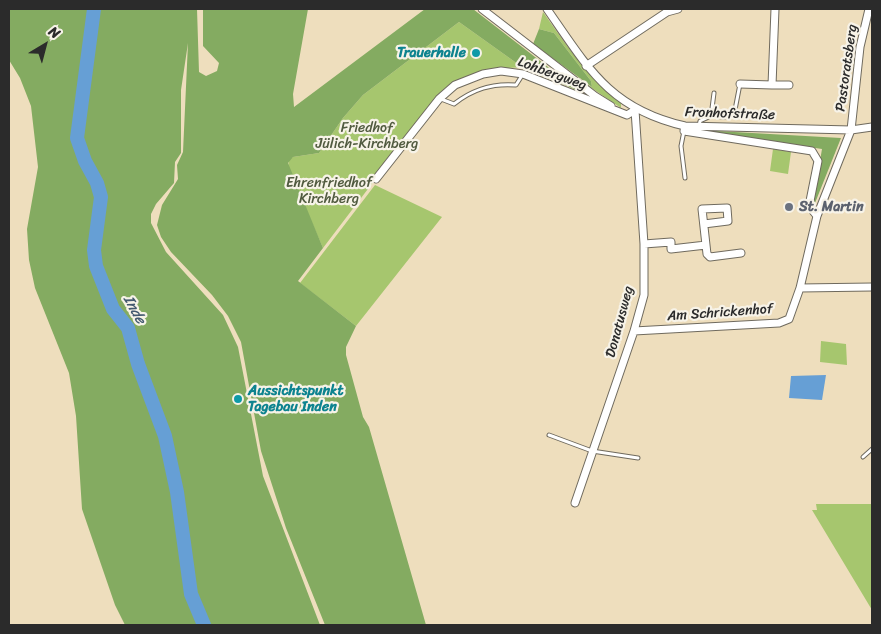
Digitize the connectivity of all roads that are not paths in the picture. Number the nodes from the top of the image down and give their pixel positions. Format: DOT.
graph roads {
  1 [pos="482,9"];
  2 [pos="546,9"];
  3 [pos="678,9"];
  4 [pos="776,9"];
  5 [pos="869,9"];
  6 [pos="586,66"];
  7 [pos="523,74"];
  8 [pos="740,84"];
  9 [pos="772,85"];
  10 [pos="789,86"];
  11 [pos="714,93"];
  12 [pos="439,99"];
  13 [pos="614,110"];
  14 [pos="635,110"];
  15 [pos="711,116"];
  16 [pos="699,127"];
  17 [pos="872,127"];
  18 [pos="684,129"];
  19 [pos="851,130"];
  20 [pos="685,178"];
  21 [pos="376,179"];
  22 [pos="816,216"];
  23 [pos="704,224"];
  24 [pos="644,244"];
  25 [pos="706,245"];
  26 [pos="741,253"];
  27 [pos="872,287"];
  28 [pos="800,288"];
  29 [pos="634,331"];
  30 [pos="549,435"];
  31 [pos="872,448"];
  32 [pos="592,452"];
  33 [pos="864,457"];
  34 [pos="638,458"];
  35 [pos="575,503"];
  1 -- 13 [label="street, Lohbergweg"];
  2 -- 6 [label="street, Fronhofstraße"];
  3 -- 6 [label="street"];
  4 -- 9 [label="street"];
  5 -- 19 [label="street, Pastoratsberg"];
  6 -- 14 [label="street, Fronhofstraße"];
  7 -- 12 [label="street, Lohbergweg"];
  7 -- 12 [label="lane"];
  7 -- 13 [label="street, Lohbergweg"];
  8 -- 9 [label="street"];
  8 -- 15 [label="lane"];
  9 -- 10 [label="street"];
  11 -- 15 [label="lane"];
  12 -- 21 [label="street, Lohbergweg"];
  13 -- 14 [label="street, Lohbergweg"];
  14 -- 18 [label="street, Fronhofstraße"];
  14 -- 24 [label="street, Donatusweg"];
  15 -- 16 [label="lane"];
  16 -- 18 [label="street, Fronhofstraße"];
  16 -- 19 [label="street, Fronhofstraße"];
  17 -- 19 [label="street, Fronhofstraße"];
  18 -- 20 [label="lane"];
  18 -- 22 [label="street"];
  19 -- 22 [label="street, Am Schrickenhof"];
  22 -- 28 [label="street, Am Schrickenhof"];
  23 -- 25 [label="street"];
  24 -- 25 [label="street"];
  24 -- 29 [label="street, Donatusweg"];
  25 -- 26 [label="street"];
  27 -- 28 [label="street"];
  28 -- 29 [label="street, Am Schrickenhof"];
  29 -- 32 [label="street, Donatusweg"];
  30 -- 32 [label="lane"];
  31 -- 33 [label="lane"];
  32 -- 34 [label="lane"];
  32 -- 35 [label="street, Donatusweg"];
}
